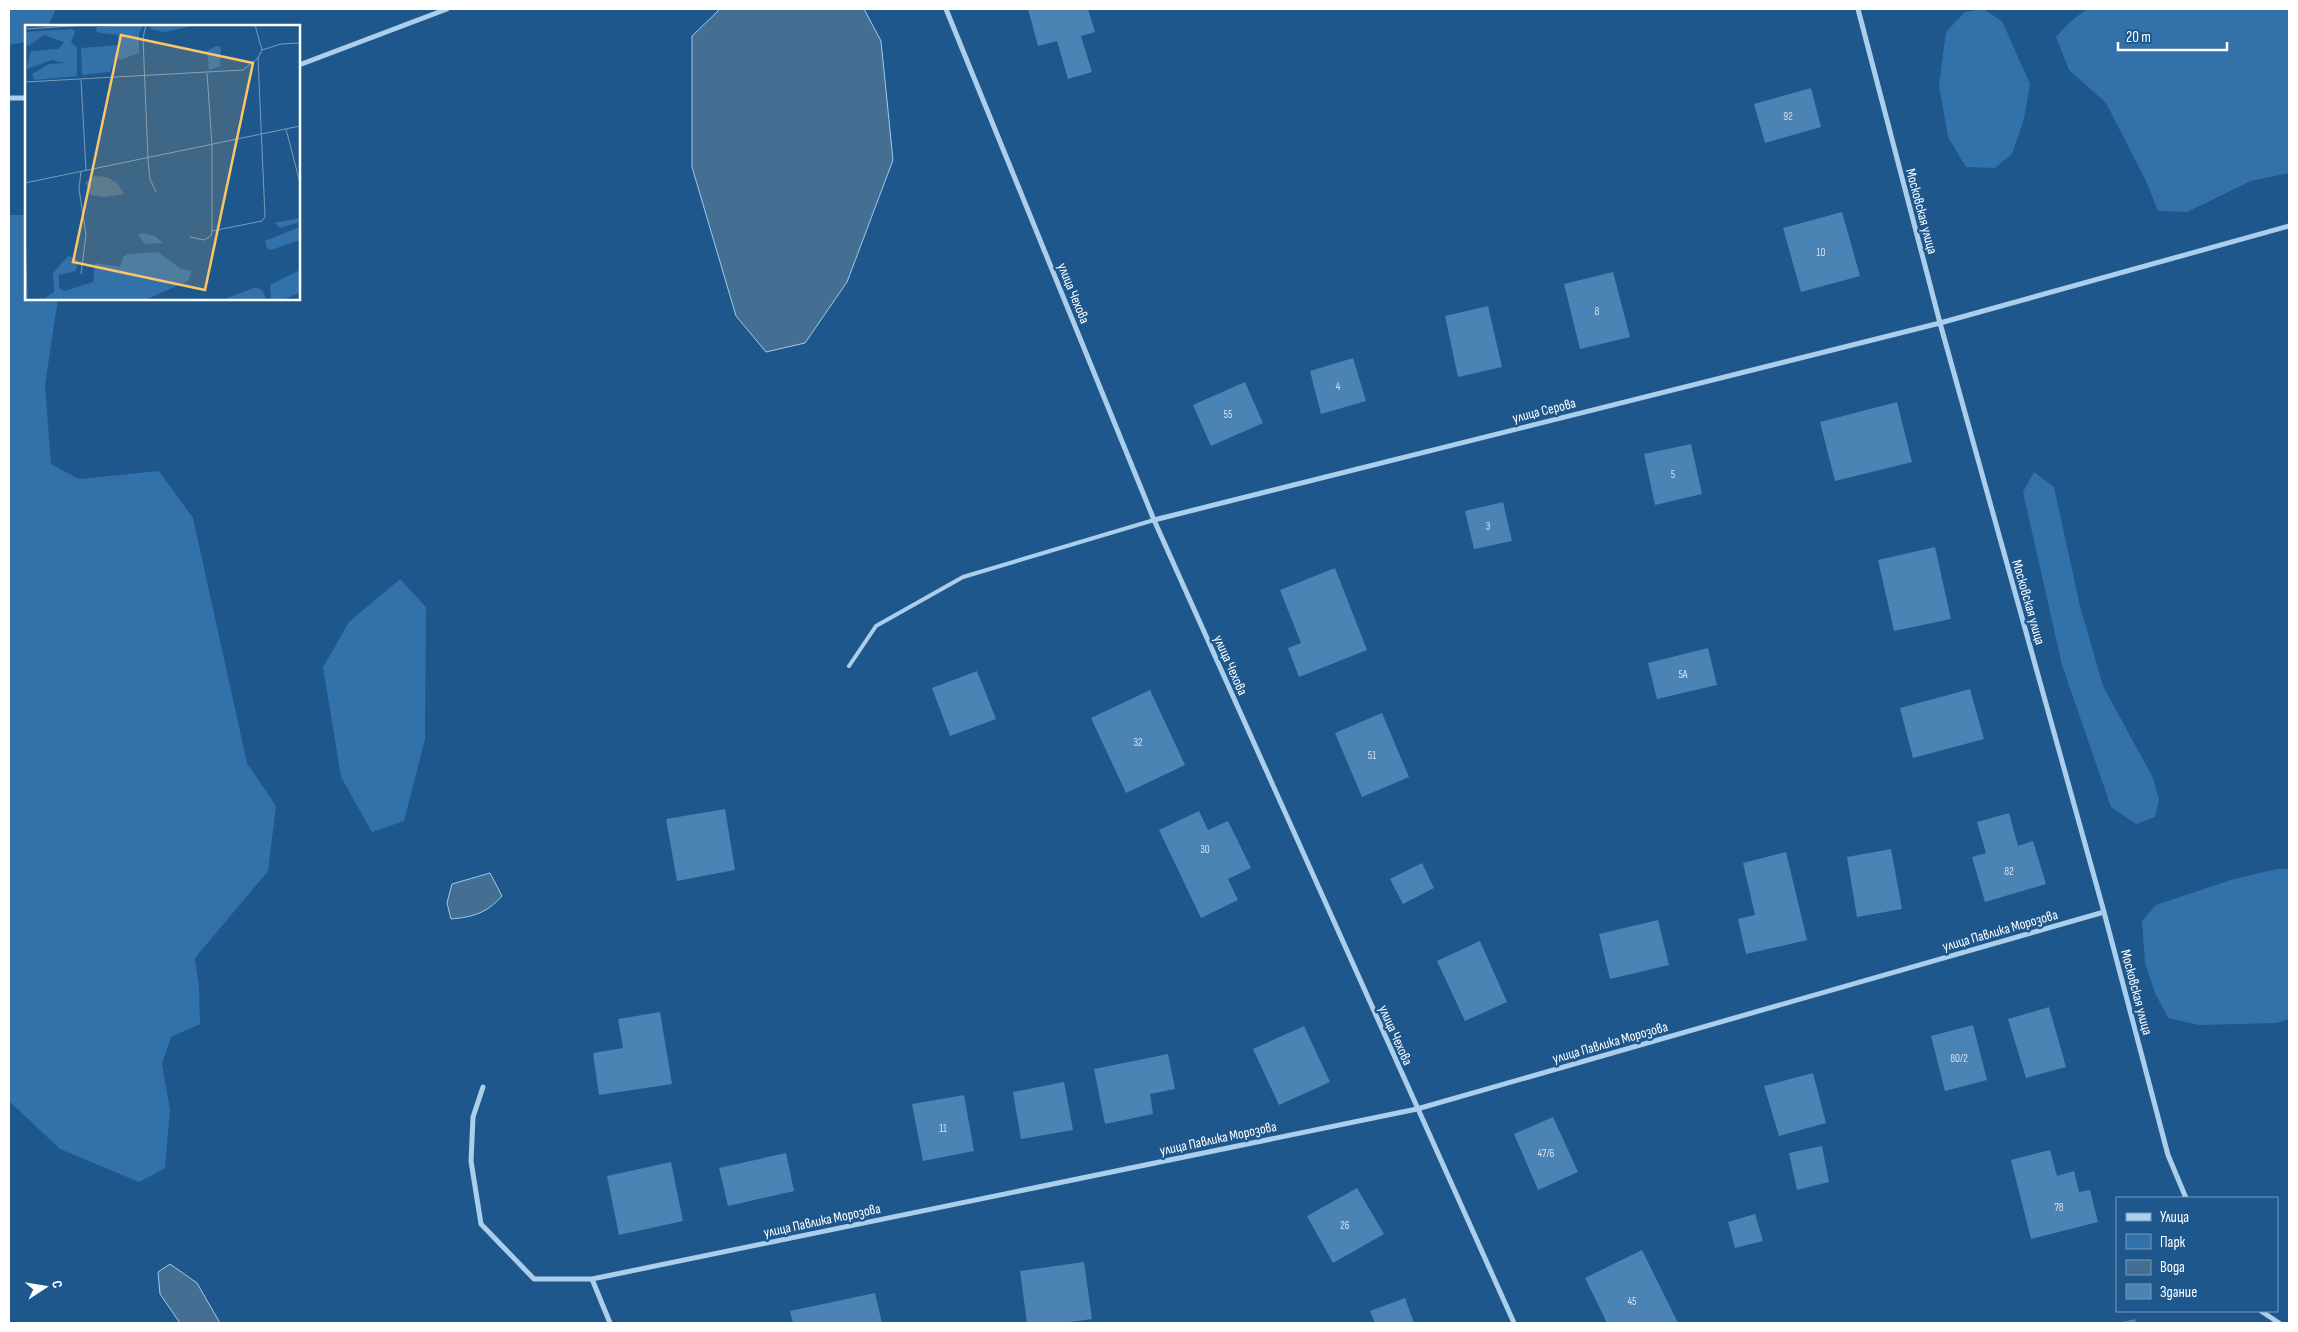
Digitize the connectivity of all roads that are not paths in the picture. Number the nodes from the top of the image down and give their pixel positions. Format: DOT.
graph roads {
  1 [pos="447,9"];
  2 [pos="946,9"];
  3 [pos="1858,9"];
  4 [pos="300,65"];
  5 [pos="9,98"];
  6 [pos="25,98"];
  7 [pos="2289,226"];
  8 [pos="1940,323"];
  9 [pos="1154,520"];
  10 [pos="849,666"];
  11 [pos="2104,912"];
  12 [pos="483,1087"];
  13 [pos="1417,1109"];
  14 [pos="2186,1197"];
  15 [pos="592,1279"];
  16 [pos="2262,1312"];
  17 [pos="610,1323"];
  18 [pos="1514,1323"];
  19 [pos="2279,1323"];
  1 -- 4 [label="street"];
  2 -- 9 [label="street, улица Чехова"];
  3 -- 8 [label="street, Московская улица"];
  5 -- 6 [label="street"];
  7 -- 8 [label="street, улица Серова"];
  8 -- 9 [label="street, улица Серова"];
  8 -- 11 [label="street, Московская улица"];
  9 -- 10 [label="lane"];
  9 -- 13 [label="street, улица Чехова"];
  11 -- 13 [label="street, улица Павлика Морозова"];
  11 -- 14 [label="street, Московская улица"];
  12 -- 15 [label="street, улица Павлика Морозова"];
  13 -- 15 [label="street, улица Павлика Морозова"];
  13 -- 18 [label="street, улица Чехова"];
  15 -- 17 [label="street"];
  16 -- 19 [label="street"];
}
